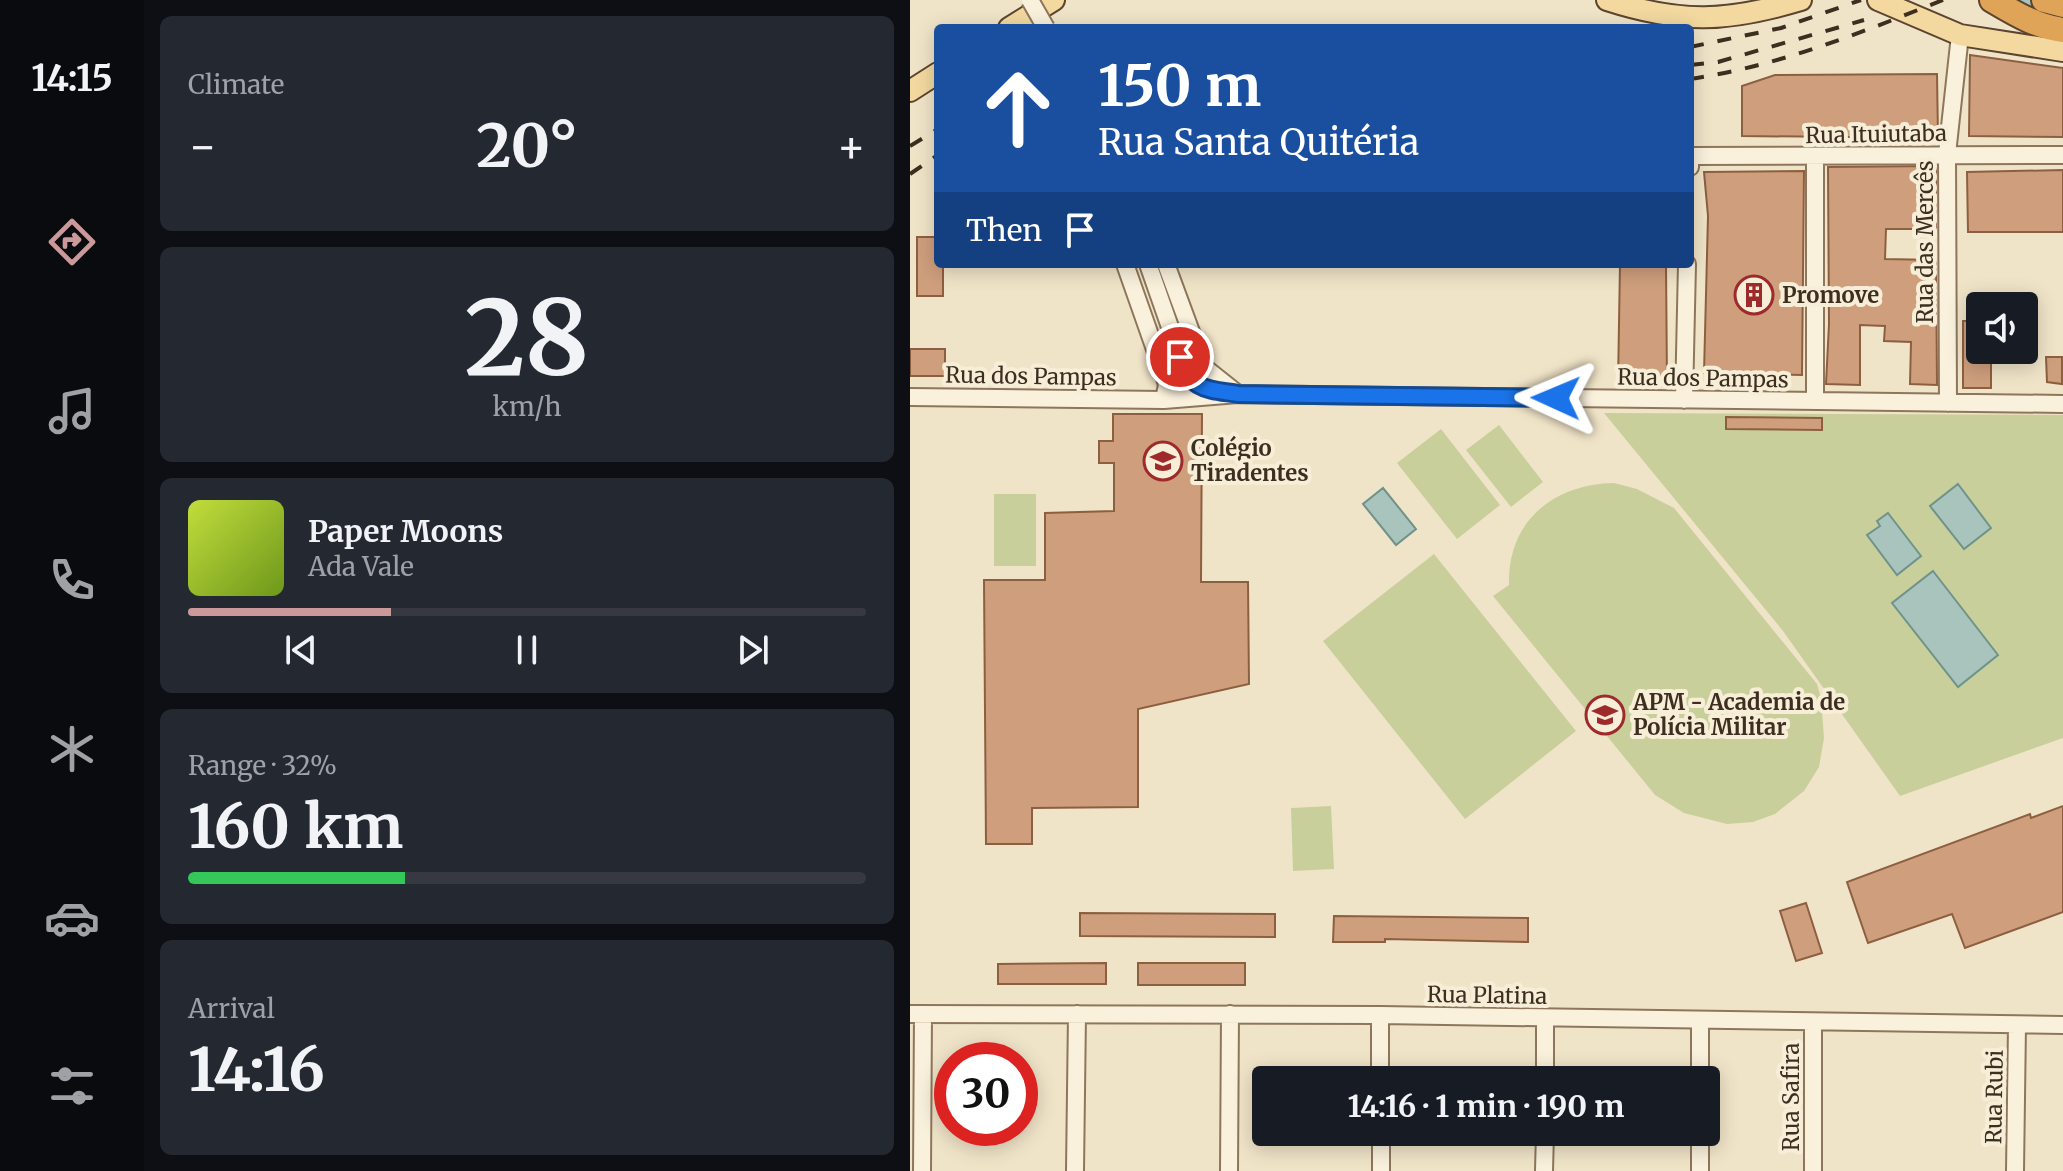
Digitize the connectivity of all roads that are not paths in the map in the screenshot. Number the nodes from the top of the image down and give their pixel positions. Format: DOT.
graph roads {
  1 [pos="1030,0"];
  2 [pos="1054,0"];
  3 [pos="1607,0"];
  4 [pos="1801,0"];
  5 [pos="1878,0"];
  6 [pos="1992,0"];
  7 [pos="2044,0"];
  8 [pos="2063,5"];
  9 [pos="1015,24"];
  10 [pos="1044,24"];
  11 [pos="2063,30"];
  12 [pos="1960,35"];
  13 [pos="2063,51"];
  14 [pos="934,76"];
  15 [pos="910,91"];
  16 [pos="1947,154"];
  17 [pos="2063,155"];
  18 [pos="1694,156"];
  19 [pos="1815,157"];
  20 [pos="1126,268"];
  21 [pos="1149,268"];
  22 [pos="1167,268"];
  23 [pos="1687,268"];
  24 [pos="1183,365"];
  25 [pos="1238,394"];
  26 [pos="910,397"];
  27 [pos="1164,400"];
  28 [pos="1684,400"];
  29 [pos="1815,401"];
  30 [pos="1948,403"];
  31 [pos="2063,404"];
  32 [pos="916,1014"];
  33 [pos="1077,1014"];
  34 [pos="1230,1014"];
  35 [pos="1380,1015"];
  36 [pos="1545,1019"];
  37 [pos="1700,1022"];
  38 [pos="1813,1023"];
  39 [pos="2017,1025"];
  40 [pos="2063,1025"];
  41 [pos="1380,1066"];
  42 [pos="1545,1066"];
  43 [pos="1700,1066"];
  44 [pos="1381,1146"];
  45 [pos="1545,1146"];
  46 [pos="1700,1146"];
  47 [pos="922,1171"];
  48 [pos="1075,1171"];
  49 [pos="1229,1171"];
  50 [pos="1381,1171"];
  51 [pos="1544,1171"];
  52 [pos="1700,1171"];
  53 [pos="1813,1171"];
  54 [pos="2015,1171"];
  1 -- 10 [label="street, bridge"];
  2 -- 9 [label="main road"];
  3 -- 4 [label="main road"];
  5 -- 12 [label="main road"];
  6 -- 11 [label="highway"];
  7 -- 8 [label="highway"];
  12 -- 13 [label="main road"];
  12 -- 16 [label="street, Rua das Mercês"];
  14 -- 15 [label="main road"];
  16 -- 17 [label="street, Rua Ituiutaba"];
  16 -- 19 [label="street, Rua Ituiutaba"];
  16 -- 30 [label="street, Rua das Mercês"];
  18 -- 19 [label="street, Rua Ituiutaba"];
  19 -- 29 [label="street"];
  20 -- 27 [label="street"];
  21 -- 24 [label="street"];
  22 -- 25 [label="street"];
  23 -- 28 [label="street"];
  24 -- 25 [label="street"];
  24 -- 27 [label="street"];
  25 -- 27 [label="street, Rua dos Pampas"];
  25 -- 28 [label="street, Rua dos Pampas"];
  26 -- 27 [label="street, Rua dos Pampas"];
  28 -- 29 [label="street, Rua dos Pampas"];
  29 -- 30 [label="street, Rua dos Pampas"];
  30 -- 31 [label="street, Rua dos Pampas"];
  32 -- 33 [label="street, Rua Platina"];
  32 -- 47 [label="street"];
  33 -- 34 [label="street, Rua Platina"];
  33 -- 48 [label="street"];
  34 -- 35 [label="street, Rua Platina"];
  34 -- 49 [label="street"];
  35 -- 36 [label="street, Rua Platina"];
  35 -- 41 [label="street"];
  36 -- 37 [label="street, Rua Platina"];
  36 -- 42 [label="street"];
  37 -- 38 [label="street, Rua Platina"];
  37 -- 43 [label="street"];
  38 -- 39 [label="street, Rua Platina"];
  38 -- 53 [label="street, Rua Safira"];
  39 -- 40 [label="street, Rua Platina"];
  39 -- 54 [label="street, Rua Rubi"];
  44 -- 50 [label="street"];
  45 -- 51 [label="street"];
  46 -- 52 [label="street"];
}
